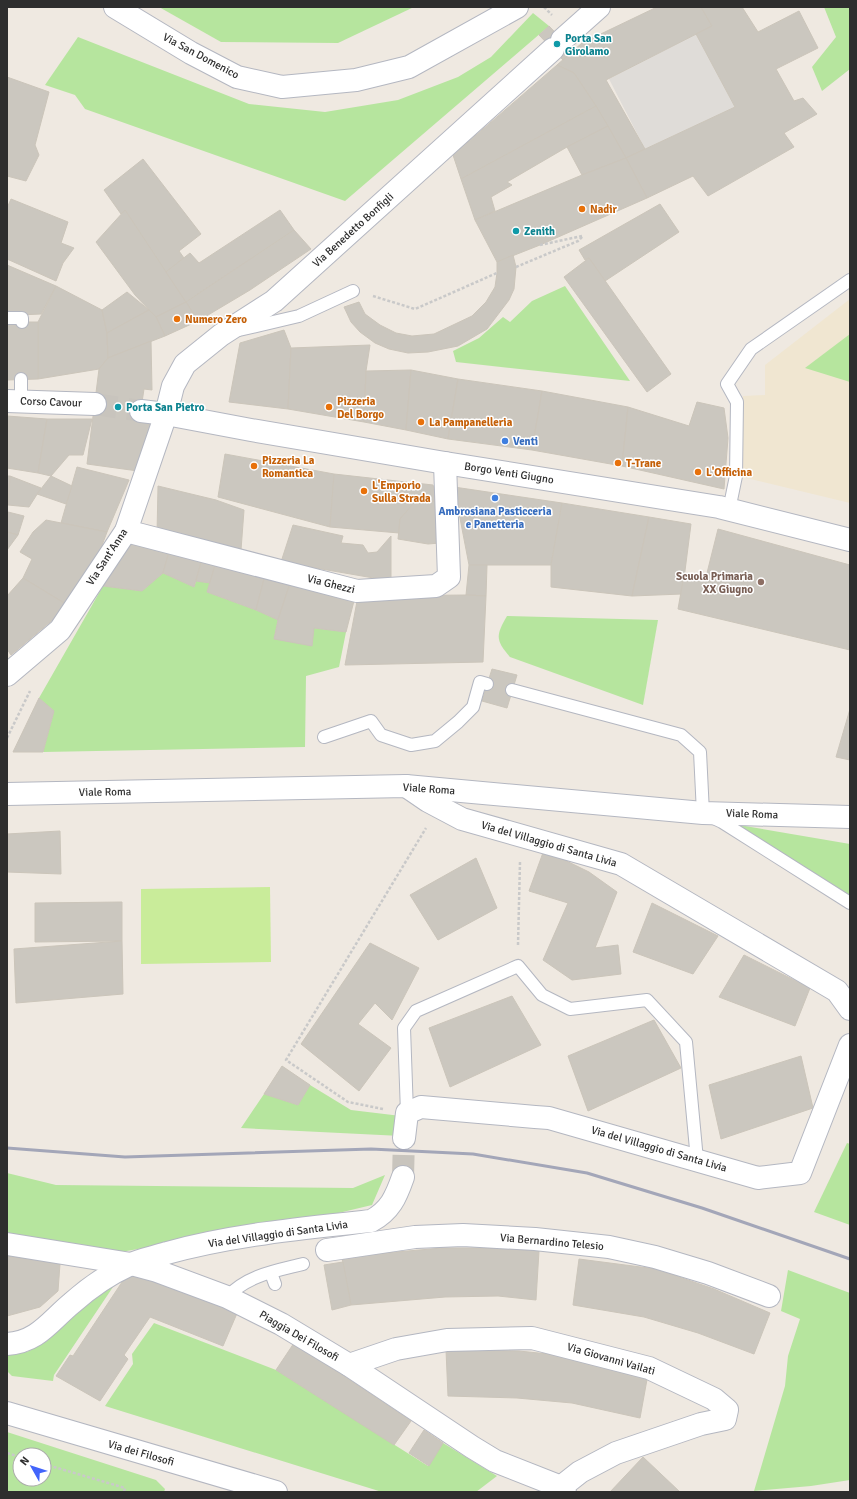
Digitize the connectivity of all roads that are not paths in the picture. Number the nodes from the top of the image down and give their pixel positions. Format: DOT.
graph roads {
  1 [pos="115,7"];
  2 [pos="517,7"];
  3 [pos="599,7"];
  4 [pos="850,280"];
  5 [pos="353,291"];
  6 [pos="7,318"];
  7 [pos="22,322"];
  8 [pos="221,335"];
  9 [pos="21,380"];
  10 [pos="14,401"];
  11 [pos="95,404"];
  12 [pos="141,411"];
  13 [pos="166,414"];
  14 [pos="445,463"];
  15 [pos="729,510"];
  16 [pos="126,531"];
  17 [pos="850,540"];
  18 [pos="7,675"];
  19 [pos="487,684"];
  20 [pos="512,690"];
  21 [pos="324,737"];
  22 [pos="406,786"];
  23 [pos="7,794"];
  24 [pos="702,813"];
  25 [pos="850,817"];
  26 [pos="850,903"];
  27 [pos="850,1009"];
  28 [pos="850,1045"];
  29 [pos="407,1113"];
  30 [pos="404,1138"];
  31 [pos="697,1160"];
  32 [pos="403,1177"];
  33 [pos="7,1244"];
  34 [pos="327,1250"];
  35 [pos="131,1264"];
  36 [pos="303,1264"];
  37 [pos="271,1273"];
  38 [pos="275,1284"];
  39 [pos="769,1296"];
  40 [pos="227,1297"];
  41 [pos="7,1344"];
  42 [pos="349,1365"];
  43 [pos="7,1413"];
  44 [pos="563,1489"];
  45 [pos="276,1492"];
  1 -- 2 [label="street, Via San Domenico"];
  3 -- 8 [label="street, Via Benedetto Bonfigli"];
  4 -- 15 [label="lane"];
  5 -- 8 [label="lane"];
  6 -- 7 [label="lane"];
  8 -- 13 [label="street, Via Benedetto Bonfigli"];
  9 -- 10 [label="lane"];
  10 -- 11 [label="street, Corso Cavour"];
  12 -- 13 [label="street"];
  13 -- 14 [label="street, Borgo Venti Giugno"];
  13 -- 16 [label="street, Via Sant'Anna"];
  14 -- 15 [label="street, Borgo Venti Giugno"];
  14 -- 16 [label="street, Via Ghezzi"];
  15 -- 17 [label="street, Borgo Venti Giugno"];
  16 -- 18 [label="street, Via Sant'Anna"];
  19 -- 21 [label="lane"];
  20 -- 24 [label="lane"];
  22 -- 23 [label="street, Viale Roma"];
  22 -- 24 [label="street, Viale Roma"];
  22 -- 27 [label="street, Via del Villaggio di Santa Livia"];
  24 -- 25 [label="street, Viale Roma"];
  24 -- 26 [label="lane"];
  28 -- 31 [label="street, Via del Villaggio di Santa Livia"];
  29 -- 30 [label="street"];
  29 -- 31 [label="street, Via del Villaggio di Santa Livia"];
  29 -- 31 [label="lane"];
  32 -- 35 [label="street, Via del Villaggio di Santa Livia"];
  33 -- 35 [label="street, Piaggia Dei Filosofi"];
  34 -- 39 [label="street, Via Bernardino Telesio"];
  35 -- 40 [label="street, Piaggia Dei Filosofi"];
  35 -- 41 [label="street, Via del Villaggio di Santa Livia"];
  36 -- 37 [label="lane"];
  37 -- 38 [label="lane"];
  37 -- 40 [label="lane"];
  40 -- 42 [label="street, Piaggia Dei Filosofi"];
  42 -- 44 [label="street, Piaggia Dei Filosofi"];
  42 -- 44 [label="street, Via Giovanni Vailati"];
  43 -- 45 [label="street, Via dei Filosofi"];
}
